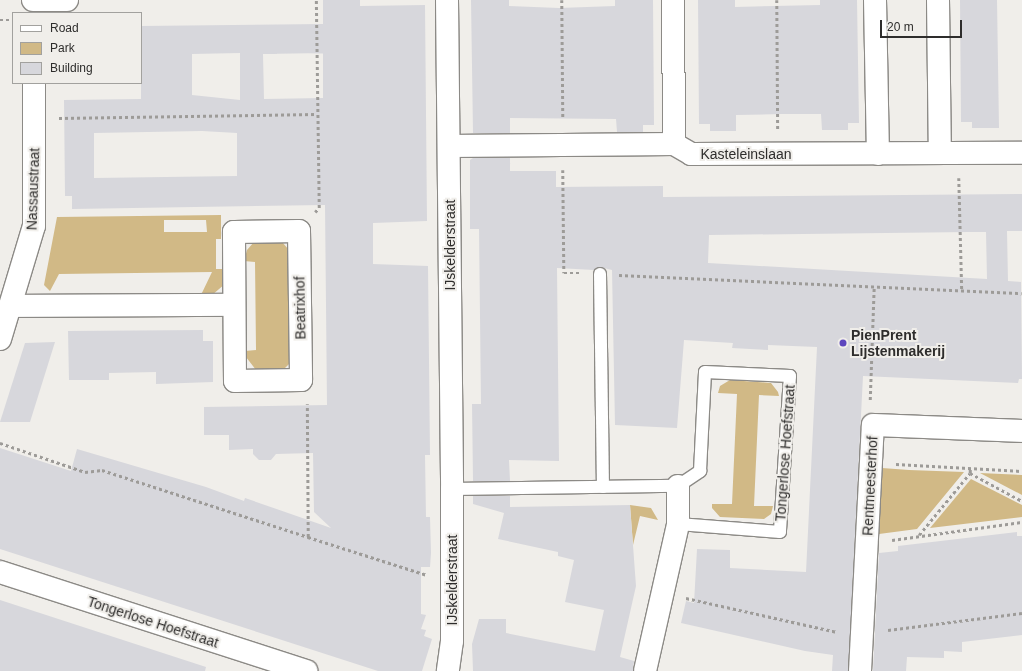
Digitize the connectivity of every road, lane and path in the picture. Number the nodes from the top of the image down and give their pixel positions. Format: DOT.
graph roads {
  1 [pos="33,0"];
  2 [pos="66,0"];
  3 [pos="316,0"];
  4 [pos="447,0"];
  5 [pos="673,0"];
  6 [pos="777,0"];
  7 [pos="875,0"];
  8 [pos="938,0"];
  9 [pos="34,12"];
  10 [pos="0,20"];
  11 [pos="12,20"];
  12 [pos="34,84"];
  13 [pos="317,114"];
  14 [pos="34,119"];
  15 [pos="674,144"];
  16 [pos="449,146"];
  17 [pos="1022,152"];
  18 [pos="949,153"];
  19 [pos="779,154"];
  20 [pos="878,154"];
  21 [pos="299,231"];
  22 [pos="600,274"];
  23 [pos="874,286"];
  24 [pos="962,290"];
  25 [pos="1022,293"];
  26 [pos="234,305"];
  27 [pos="11,306"];
  28 [pos="0,339"];
  29 [pos="301,380"];
  30 [pos="873,425"];
  31 [pos="1022,431"];
  32 [pos="0,443"];
  33 [pos="871,463"];
  34 [pos="970,471"];
  35 [pos="1022,471"];
  36 [pos="678,486"];
  37 [pos="602,487"];
  38 [pos="452,489"];
  39 [pos="1022,501"];
  40 [pos="1022,522"];
  41 [pos="678,524"];
  42 [pos="919,536"];
  43 [pos="308,537"];
  44 [pos="867,545"];
  45 [pos="0,572"];
  46 [pos="452,577"];
  47 [pos="662,592"];
  48 [pos="1022,613"];
  49 [pos="862,634"];
  50 [pos="306,671"];
  51 [pos="448,671"];
  52 [pos="645,671"];
  53 [pos="860,671"];
  1 -- 2 [label="street"];
  1 -- 9 [label="street"];
  3 -- 13 [label="path"];
  4 -- 16 [label="street, IJskelderstraat"];
  5 -- 15 [label="street"];
  6 -- 19 [label="path"];
  7 -- 20 [label="street"];
  8 -- 18 [label="street"];
  10 -- 11 [label="path"];
  12 -- 14 [label="street, Nassaustraat"];
  13 -- 14 [label="path"];
  13 -- 21 [label="path"];
  14 -- 27 [label="street, Nassaustraat"];
  15 -- 16 [label="street"];
  15 -- 19 [label="street, Kasteleinslaan"];
  16 -- 38 [label="street, IJskelderstraat"];
  17 -- 18 [label="street, Kasteleinslaan"];
  18 -- 20 [label="street, Kasteleinslaan"];
  18 -- 24 [label="path"];
  19 -- 20 [label="street, Kasteleinslaan"];
  21 -- 26 [label="street"];
  21 -- 29 [label="street, Beatrixhof"];
  22 -- 23 [label="path"];
  22 -- 37 [label="lane"];
  23 -- 24 [label="path"];
  23 -- 30 [label="path"];
  24 -- 25 [label="path"];
  26 -- 27 [label="street"];
  26 -- 29 [label="street"];
  27 -- 28 [label="street, Nassaustraat"];
  29 -- 43 [label="path"];
  30 -- 31 [label="street, Rentmeesterhof"];
  30 -- 33 [label="street, Rentmeesterhof"];
  32 -- 43 [label="path"];
  33 -- 34 [label="path"];
  33 -- 44 [label="street, Rentmeesterhof"];
  34 -- 35 [label="path"];
  34 -- 39 [label="path"];
  34 -- 42 [label="path"];
  36 -- 37 [label="lane"];
  36 -- 41 [label="street"];
  36 -- 41 [label="lane, Tongerlose Hoefstraat"];
  37 -- 38 [label="lane"];
  38 -- 46 [label="street, IJskelderstraat"];
  40 -- 42 [label="path"];
  41 -- 47 [label="street"];
  42 -- 44 [label="path"];
  43 -- 46 [label="path"];
  44 -- 49 [label="street, Rentmeesterhof"];
  45 -- 50 [label="street, Tongerlose Hoefstraat"];
  46 -- 51 [label="street, IJskelderstraat"];
  47 -- 49 [label="path"];
  47 -- 52 [label="street"];
  48 -- 49 [label="path"];
  49 -- 53 [label="street, Rentmeesterhof"];
}
